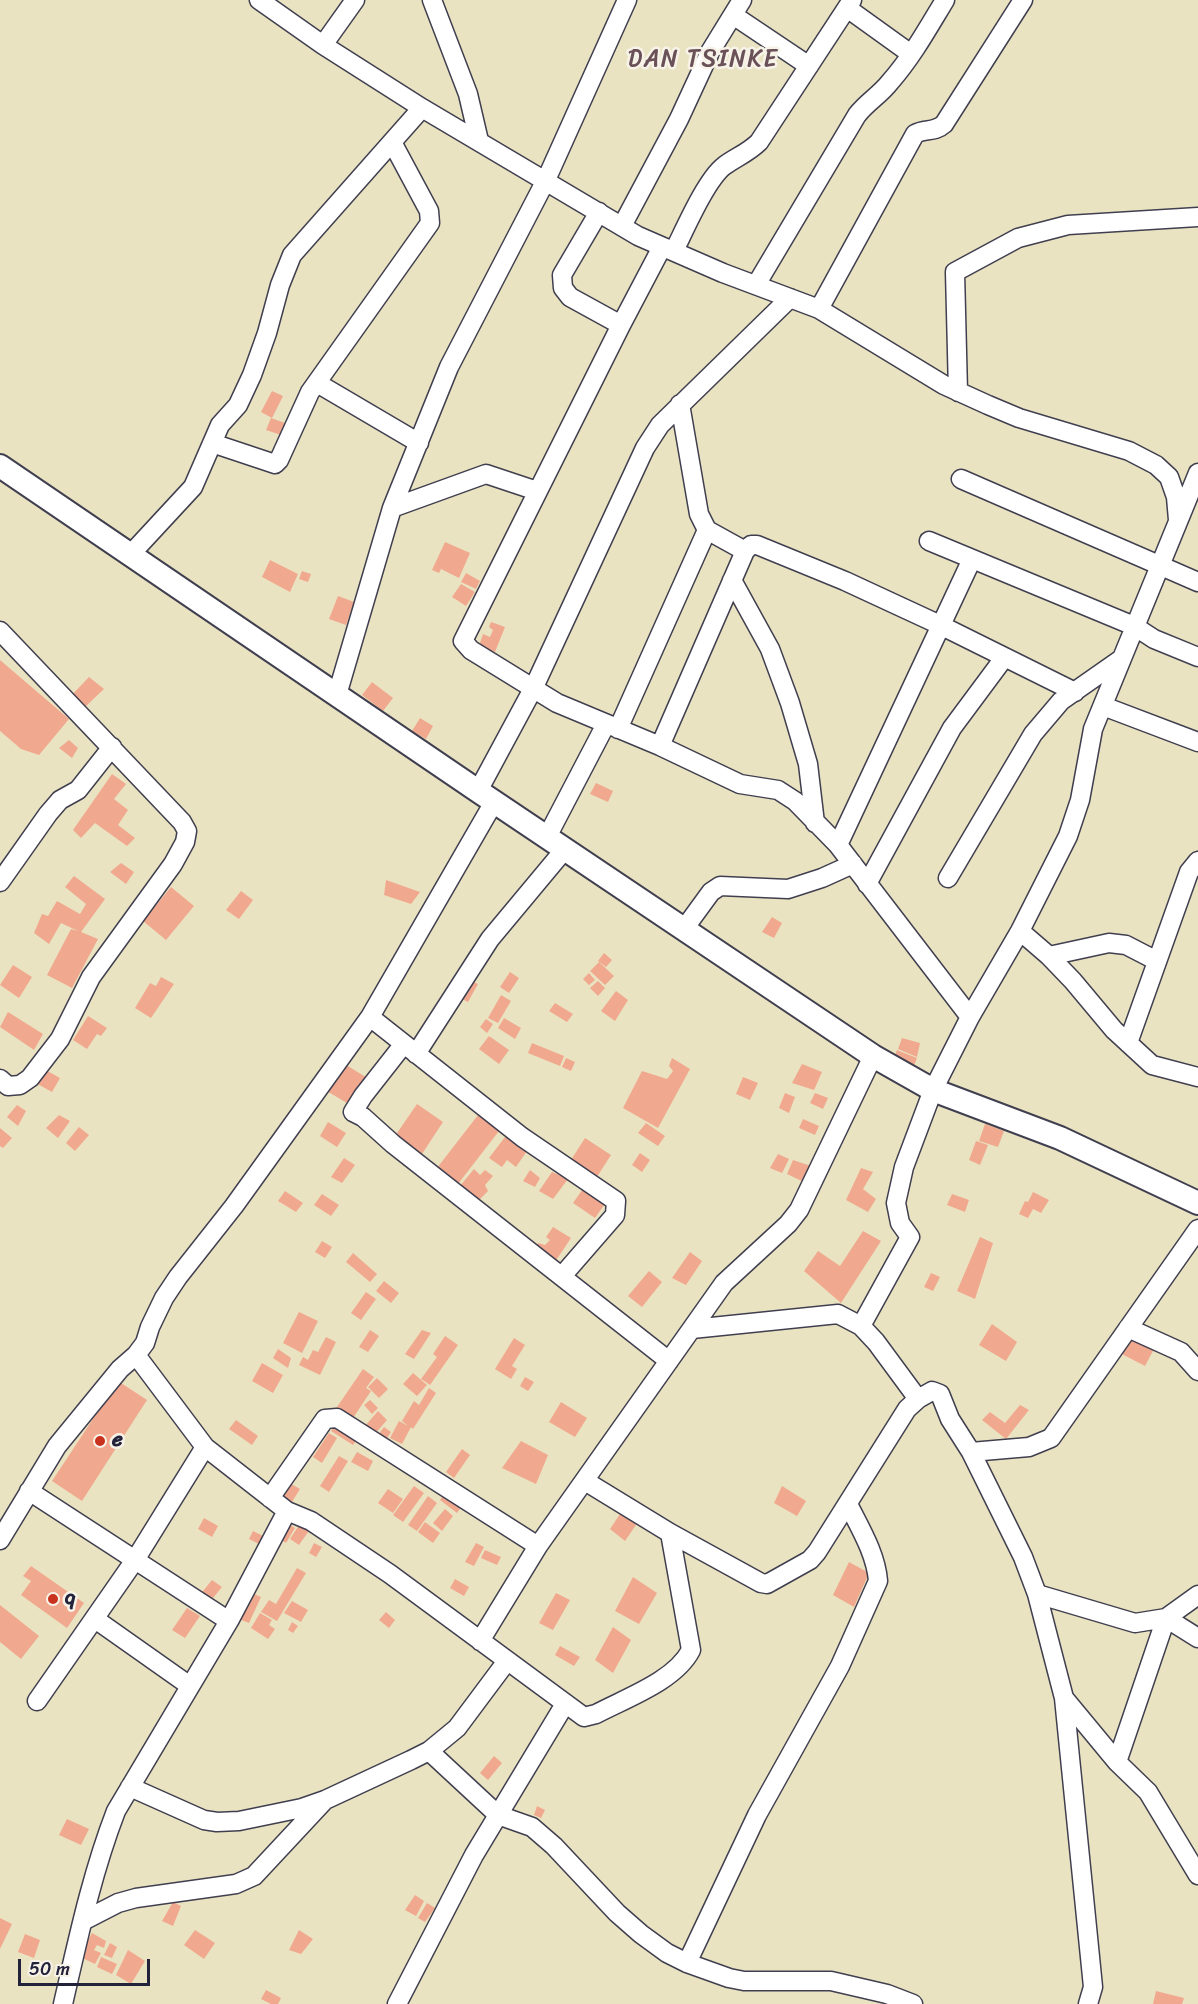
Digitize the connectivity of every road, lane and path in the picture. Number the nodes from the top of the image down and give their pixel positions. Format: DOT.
graph roads {
  1 [pos="259,0"];
  2 [pos="355,0"];
  3 [pos="432,0"];
  4 [pos="627,0"];
  5 [pos="945,0"];
  6 [pos="1023,0"];
  7 [pos="850,4"];
  8 [pos="738,8"];
  9 [pos="323,45"];
  10 [pos="911,54"];
  11 [pos="809,66"];
  12 [pos="422,108"];
  13 [pos="479,141"];
  14 [pos="392,142"];
  15 [pos="546,180"];
  16 [pos="599,212"];
  17 [pos="1198,218"];
  18 [pos="622,226"];
  19 [pos="668,249"];
  20 [pos="756,285"];
  21 [pos="790,298"];
  22 [pos="819,309"];
  23 [pos="621,325"];
  24 [pos="316,383"];
  25 [pos="958,392"];
  26 [pos="681,404"];
  27 [pos="212,443"];
  28 [pos="419,443"];
  29 [pos="0,466"];
  30 [pos="1198,472"];
  31 [pos="962,479"];
  32 [pos="537,491"];
  33 [pos="1193,494"];
  34 [pos="392,508"];
  35 [pos="1178,520"];
  36 [pos="707,530"];
  37 [pos="929,541"];
  38 [pos="745,551"];
  39 [pos="126,552"];
  40 [pos="972,559"];
  41 [pos="1159,564"];
  42 [pos="732,580"];
  43 [pos="1198,582"];
  44 [pos="940,626"];
  45 [pos="1134,626"];
  46 [pos="0,631"];
  47 [pos="1198,657"];
  48 [pos="1004,658"];
  49 [pos="1121,659"];
  50 [pos="534,687"];
  51 [pos="1075,692"];
  52 [pos="337,695"];
  53 [pos="1103,706"];
  54 [pos="612,727"];
  55 [pos="1198,742"];
  56 [pos="112,747"];
  57 [pos="660,747"];
  58 [pos="486,796"];
  59 [pos="815,823"];
  60 [pos="556,843"];
  61 [pos="838,845"];
  62 [pos="1198,861"];
  63 [pos="853,864"];
  64 [pos="948,878"];
  65 [pos="0,882"];
  66 [pos="867,884"];
  67 [pos="684,929"];
  68 [pos="1020,931"];
  69 [pos="1049,956"];
  70 [pos="1157,961"];
  71 [pos="370,1017"];
  72 [pos="970,1017"];
  73 [pos="1128,1043"];
  74 [pos="410,1049"];
  75 [pos="873,1056"];
  76 [pos="1198,1077"];
  77 [pos="0,1079"];
  78 [pos="933,1090"];
  79 [pos="1198,1203"];
  80 [pos="1198,1229"];
  81 [pos="562,1276"];
  82 [pos="861,1326"];
  83 [pos="1128,1328"];
  84 [pos="692,1329"];
  85 [pos="136,1355"];
  86 [pos="669,1361"];
  87 [pos="1198,1369"];
  88 [pos="918,1399"];
  89 [pos="205,1448"];
  90 [pos="970,1452"];
  91 [pos="585,1481"];
  92 [pos="29,1491"];
  93 [pos="270,1498"];
  94 [pos="848,1504"];
  95 [pos="287,1511"];
  96 [pos="670,1533"];
  97 [pos="0,1540"];
  98 [pos="538,1546"];
  99 [pos="135,1560"];
  100 [pos="1037,1594"];
  101 [pos="1198,1595"];
  102 [pos="1166,1618"];
  103 [pos="95,1619"];
  104 [pos="229,1621"];
  105 [pos="1198,1638"];
  106 [pos="480,1641"];
  107 [pos="507,1661"];
  108 [pos="190,1686"];
  109 [pos="1064,1698"];
  110 [pos="37,1701"];
  111 [pos="565,1704"];
  112 [pos="429,1751"];
  113 [pos="1117,1762"];
  114 [pos="130,1787"];
  115 [pos="325,1800"];
  116 [pos="498,1815"];
  117 [pos="1198,1875"];
  118 [pos="83,1921"];
  119 [pos="687,1963"];
  120 [pos="63,2004"];
  121 [pos="397,2004"];
  122 [pos="913,2004"];
  123 [pos="1088,2004"];
  1 -- 9 [label="street"];
  2 -- 9 [label="street"];
  3 -- 13 [label="street"];
  4 -- 15 [label="street"];
  5 -- 10 [label="street"];
  6 -- 22 [label="street"];
  7 -- 10 [label="street"];
  7 -- 11 [label="street"];
  8 -- 11 [label="street"];
  8 -- 18 [label="street"];
  9 -- 12 [label="street"];
  10 -- 20 [label="street"];
  11 -- 19 [label="street"];
  12 -- 13 [label="street"];
  12 -- 14 [label="street"];
  13 -- 15 [label="street"];
  14 -- 24 [label="street"];
  14 -- 27 [label="street"];
  15 -- 16 [label="street"];
  15 -- 28 [label="street"];
  16 -- 18 [label="street"];
  16 -- 23 [label="street"];
  17 -- 25 [label="street"];
  18 -- 19 [label="street"];
  19 -- 20 [label="street"];
  19 -- 23 [label="street"];
  20 -- 21 [label="street"];
  21 -- 22 [label="street"];
  21 -- 26 [label="street"];
  22 -- 25 [label="street"];
  23 -- 32 [label="street"];
  24 -- 27 [label="street"];
  24 -- 28 [label="street"];
  25 -- 35 [label="street"];
  26 -- 36 [label="street"];
  26 -- 50 [label="street"];
  27 -- 39 [label="street"];
  28 -- 34 [label="street"];
  29 -- 39 [label="street"];
  30 -- 33 [label="street"];
  31 -- 41 [label="street"];
  32 -- 34 [label="street"];
  32 -- 50 [label="street"];
  33 -- 35 [label="street"];
  34 -- 52 [label="street"];
  35 -- 41 [label="street"];
  36 -- 38 [label="street"];
  36 -- 54 [label="street"];
  37 -- 40 [label="street"];
  38 -- 42 [label="street"];
  38 -- 44 [label="street"];
  39 -- 52 [label="street"];
  40 -- 44 [label="street"];
  40 -- 45 [label="street"];
  41 -- 43 [label="street"];
  41 -- 45 [label="street"];
  42 -- 57 [label="street"];
  42 -- 59 [label="street"];
  44 -- 48 [label="street"];
  44 -- 61 [label="street"];
  45 -- 47 [label="street"];
  45 -- 49 [label="street"];
  46 -- 56 [label="street"];
  48 -- 51 [label="street"];
  48 -- 66 [label="street"];
  49 -- 51 [label="street"];
  49 -- 53 [label="street"];
  50 -- 54 [label="street"];
  50 -- 58 [label="street"];
  51 -- 64 [label="street"];
  52 -- 58 [label="street"];
  53 -- 55 [label="street"];
  53 -- 68 [label="street"];
  54 -- 57 [label="street"];
  54 -- 60 [label="street"];
  56 -- 65 [label="street"];
  56 -- 77 [label="street"];
  57 -- 59 [label="street"];
  58 -- 60 [label="street"];
  58 -- 71 [label="street"];
  59 -- 61 [label="street"];
  60 -- 67 [label="street"];
  60 -- 74 [label="street"];
  61 -- 63 [label="street"];
  62 -- 70 [label="street"];
  63 -- 66 [label="street"];
  63 -- 67 [label="street"];
  66 -- 72 [label="street"];
  67 -- 75 [label="street"];
  68 -- 69 [label="street"];
  68 -- 72 [label="street"];
  69 -- 70 [label="street"];
  69 -- 73 [label="street"];
  70 -- 73 [label="street"];
  71 -- 74 [label="street"];
  71 -- 85 [label="street"];
  72 -- 78 [label="street"];
  73 -- 76 [label="street"];
  74 -- 81 [label="street"];
  74 -- 81 [label="street"];
  75 -- 78 [label="street"];
  75 -- 84 [label="street"];
  78 -- 79 [label="street"];
  78 -- 82 [label="street"];
  80 -- 83 [label="street"];
  81 -- 86 [label="street"];
  82 -- 84 [label="street"];
  82 -- 88 [label="street"];
  83 -- 87 [label="street"];
  83 -- 90 [label="street"];
  84 -- 86 [label="street"];
  85 -- 89 [label="street"];
  85 -- 92 [label="street"];
  86 -- 91 [label="street"];
  88 -- 90 [label="street"];
  88 -- 94 [label="street"];
  89 -- 93 [label="street"];
  89 -- 99 [label="street"];
  90 -- 100 [label="street"];
  91 -- 96 [label="street"];
  91 -- 98 [label="street"];
  92 -- 97 [label="street"];
  92 -- 99 [label="street"];
  93 -- 95 [label="street"];
  93 -- 98 [label="street"];
  94 -- 96 [label="street"];
  94 -- 119 [label="street"];
  95 -- 104 [label="street"];
  95 -- 106 [label="street"];
  96 -- 111 [label="street"];
  98 -- 106 [label="street"];
  99 -- 103 [label="street"];
  99 -- 104 [label="street"];
  100 -- 102 [label="street"];
  100 -- 109 [label="street"];
  101 -- 102 [label="street"];
  102 -- 105 [label="street"];
  102 -- 113 [label="street"];
  103 -- 108 [label="street"];
  103 -- 110 [label="street"];
  104 -- 108 [label="street"];
  106 -- 107 [label="street"];
  107 -- 111 [label="street"];
  107 -- 112 [label="street"];
  108 -- 114 [label="street"];
  109 -- 113 [label="street"];
  109 -- 123 [label="street"];
  111 -- 116 [label="street"];
  112 -- 115 [label="street"];
  112 -- 116 [label="street"];
  113 -- 117 [label="street"];
  114 -- 115 [label="street"];
  114 -- 118 [label="street"];
  115 -- 118 [label="street"];
  116 -- 119 [label="street"];
  116 -- 121 [label="street"];
  118 -- 120 [label="street"];
  119 -- 122 [label="street"];
}
